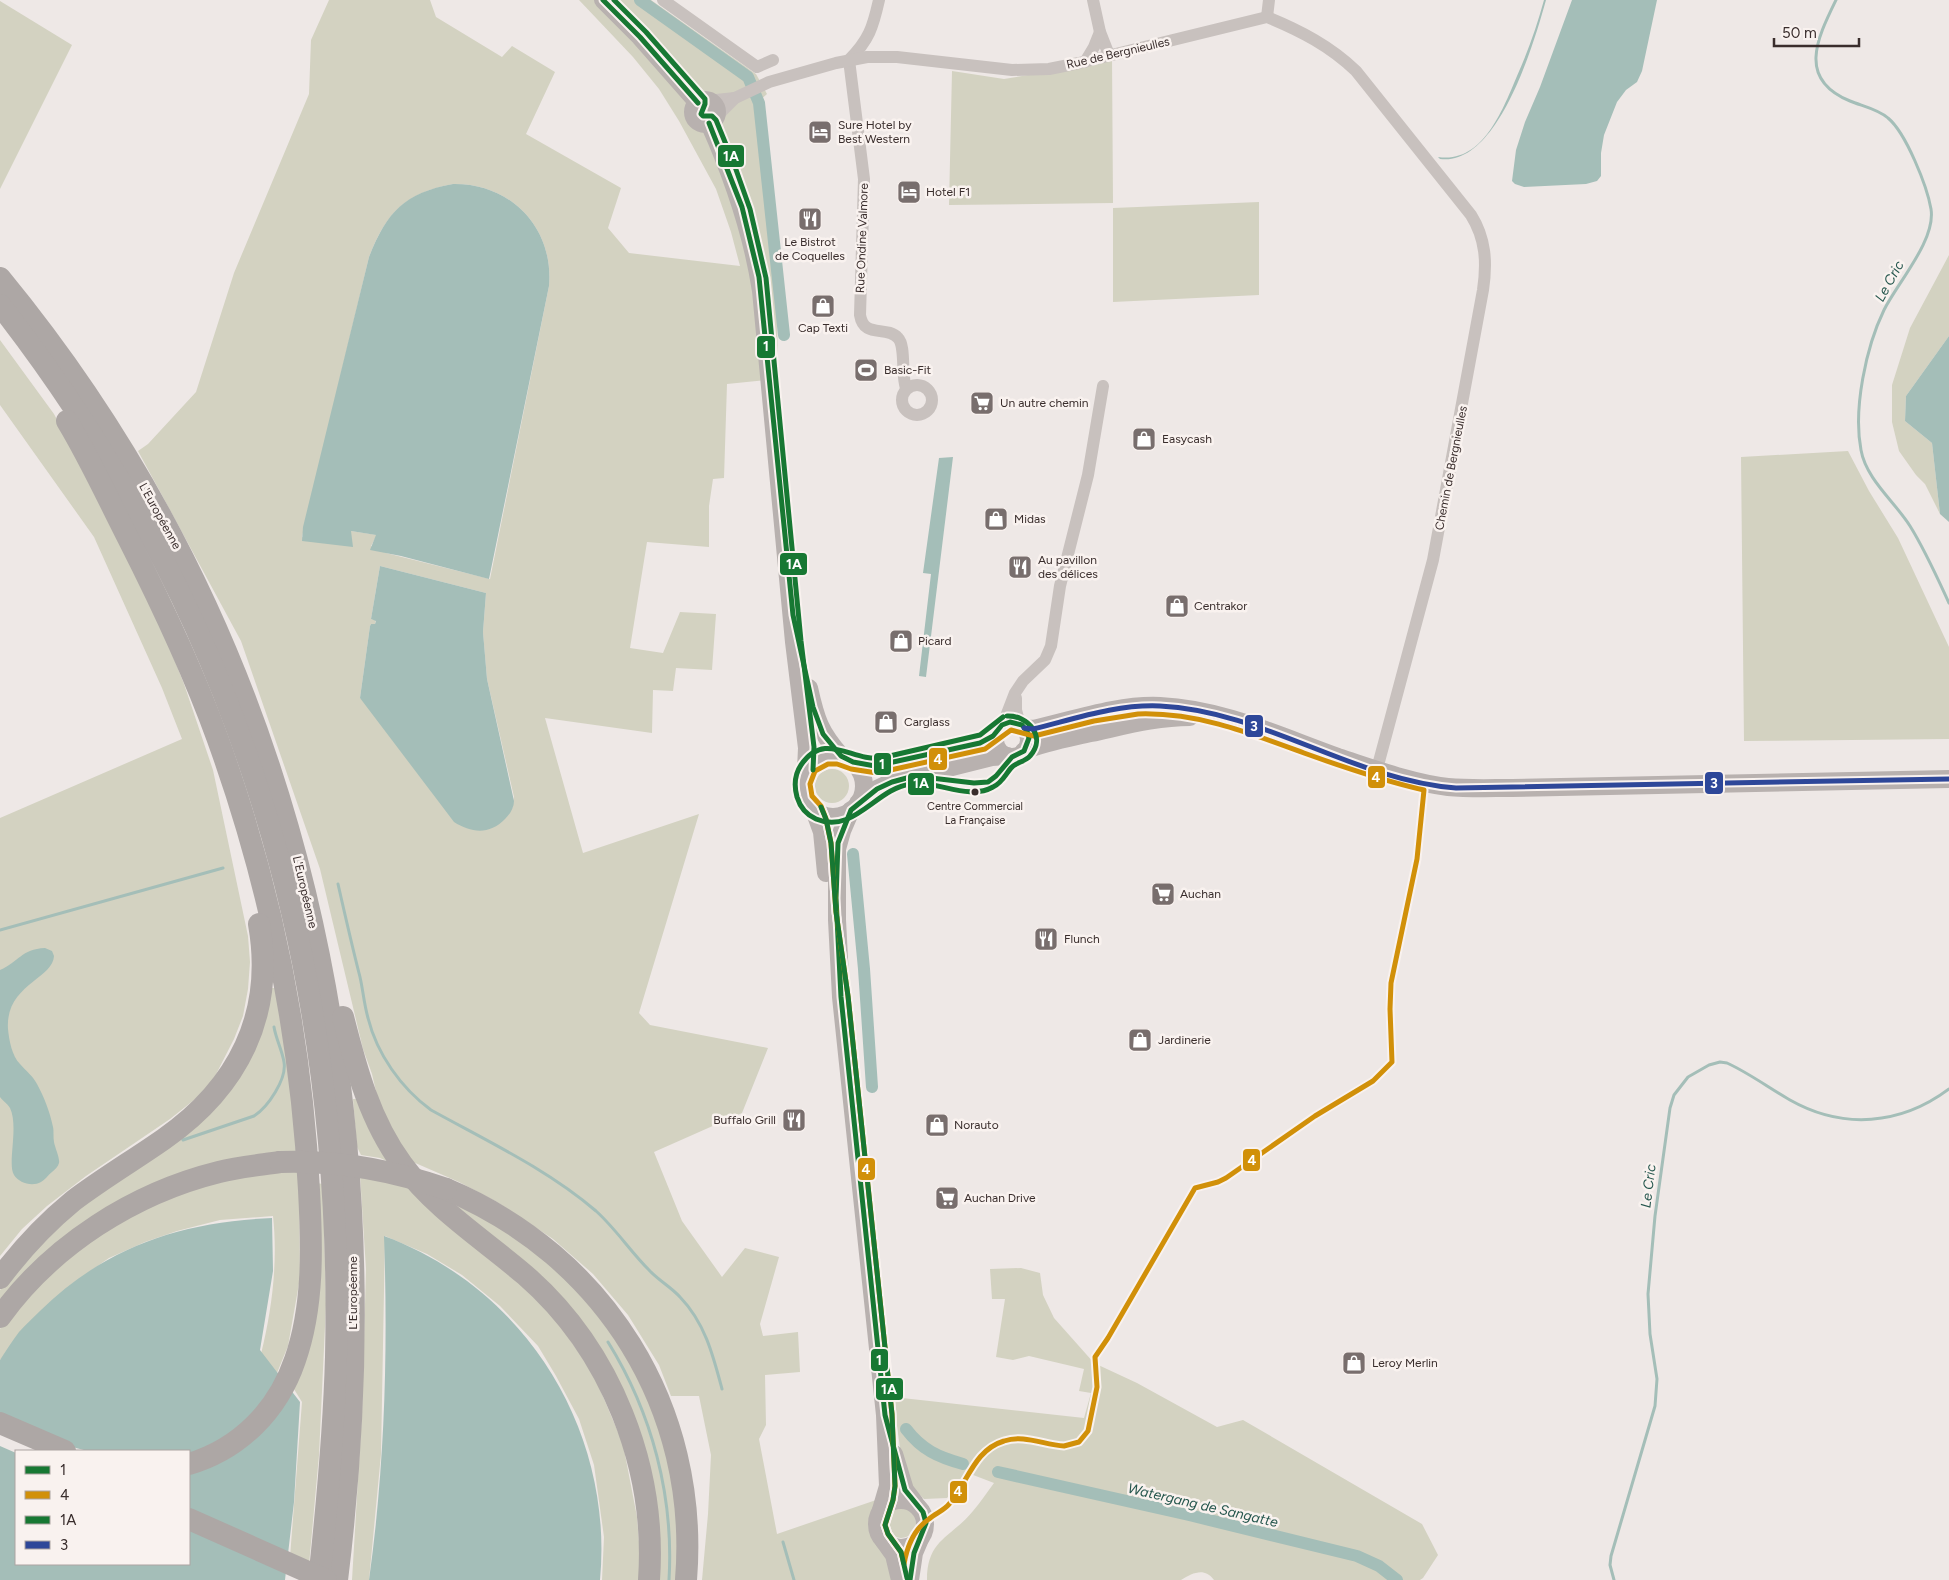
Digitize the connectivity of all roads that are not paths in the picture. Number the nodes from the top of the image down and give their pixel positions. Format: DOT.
graph roads {
  1 [pos="603,0"];
  2 [pos="663,0"];
  3 [pos="879,0"];
  4 [pos="1093,0"];
  5 [pos="1268,0"];
  6 [pos="1267,17"];
  7 [pos="873,28"];
  8 [pos="1100,32"];
  9 [pos="1109,56"];
  10 [pos="875,57"];
  11 [pos="773,60"];
  12 [pos="849,60"];
  13 [pos="1085,62"];
  14 [pos="740,96"];
  15 [pos="702,102"];
  16 [pos="713,120"];
  17 [pos="0,278"];
  18 [pos="0,305"];
  19 [pos="0,321"];
  20 [pos="1104,386"];
  21 [pos="906,388"];
  22 [pos="793,615"];
  23 [pos="173,630"];
  24 [pos="1248,724"];
  25 [pos="1011,728"];
  26 [pos="1024,751"];
  27 [pos="1008,756"];
  28 [pos="847,759"];
  29 [pos="1377,769"];
  30 [pos="806,770"];
  31 [pos="1949,779"];
  32 [pos="854,807"];
  33 [pos="814,810"];
  34 [pos="288,827"];
  35 [pos="841,997"];
  36 [pos="0,1278"];
  37 [pos="0,1317"];
  38 [pos="885,1416"];
  39 [pos="0,1423"];
  40 [pos="0,1436"];
  41 [pos="33,1450"];
  42 [pos="63,1450"];
  43 [pos="190,1464"];
  44 [pos="915,1503"];
  45 [pos="881,1510"];
  46 [pos="190,1520"];
  47 [pos="920,1539"];
  48 [pos="884,1541"];
  49 [pos="319,1580"];
  50 [pos="326,1580"];
  51 [pos="337,1580"];
  52 [pos="650,1580"];
  53 [pos="686,1580"];
  54 [pos="900,1580"];
  55 [pos="910,1580"];
  1 -- 15 [label="main road"];
  2 -- 11 [label="street"];
  3 -- 7 [label="street"];
  4 -- 8 [label="street"];
  5 -- 6 [label="street"];
  6 -- 9 [label="street, Rue de Bergnieulles"];
  6 -- 29 [label="street, Chemin de Bergnieulles"];
  7 -- 10 [label="street"];
  7 -- 12 [label="street"];
  8 -- 9 [label="street"];
  8 -- 13 [label="street"];
  9 -- 13 [label="street, Rue de Bergnieulles"];
  10 -- 12 [label="street, Rue de Bergnieulles"];
  10 -- 13 [label="street, Rue de Bergnieulles"];
  12 -- 14 [label="street, Rue de Bergnieulles"];
  12 -- 21 [label="street, Rue Ondine Valmore"];
  14 -- 15 [label="street, Rue de Bergnieulles"];
  14 -- 16 [label="street, Rue de Bergnieulles"];
  15 -- 16 [label="main road"];
  16 -- 22 [label="main road"];
  17 -- 34 [label="highway, L'Européenne"];
  18 -- 49 [label="highway, L'Européenne"];
  19 -- 23 [label="highway"];
  20 -- 25 [label="street"];
  22 -- 28 [label="main road"];
  22 -- 30 [label="main road"];
  23 -- 36 [label="highway"];
  23 -- 43 [label="highway"];
  24 -- 25 [label="main road"];
  24 -- 26 [label="main road"];
  24 -- 29 [label="main road"];
  25 -- 26 [label="main road"];
  25 -- 27 [label="main road"];
  25 -- 28 [label="main road"];
  26 -- 27 [label="main road"];
  27 -- 32 [label="main road"];
  28 -- 30 [label="main road"];
  28 -- 32 [label="main road"];
  29 -- 31 [label="main road"];
  30 -- 33 [label="main road"];
  32 -- 33 [label="main road"];
  32 -- 35 [label="main road"];
  33 -- 35 [label="main road"];
  34 -- 51 [label="highway, L'Européenne"];
  34 -- 52 [label="highway"];
  35 -- 38 [label="main road"];
  37 -- 53 [label="highway, bridge"];
  38 -- 44 [label="main road"];
  38 -- 45 [label="main road"];
  39 -- 42 [label="highway"];
  40 -- 41 [label="highway"];
  44 -- 45 [label="main road"];
  44 -- 47 [label="main road"];
  45 -- 48 [label="main road"];
  46 -- 50 [label="highway, bridge"];
  47 -- 48 [label="main road"];
  47 -- 55 [label="main road"];
  48 -- 54 [label="main road"];
}
